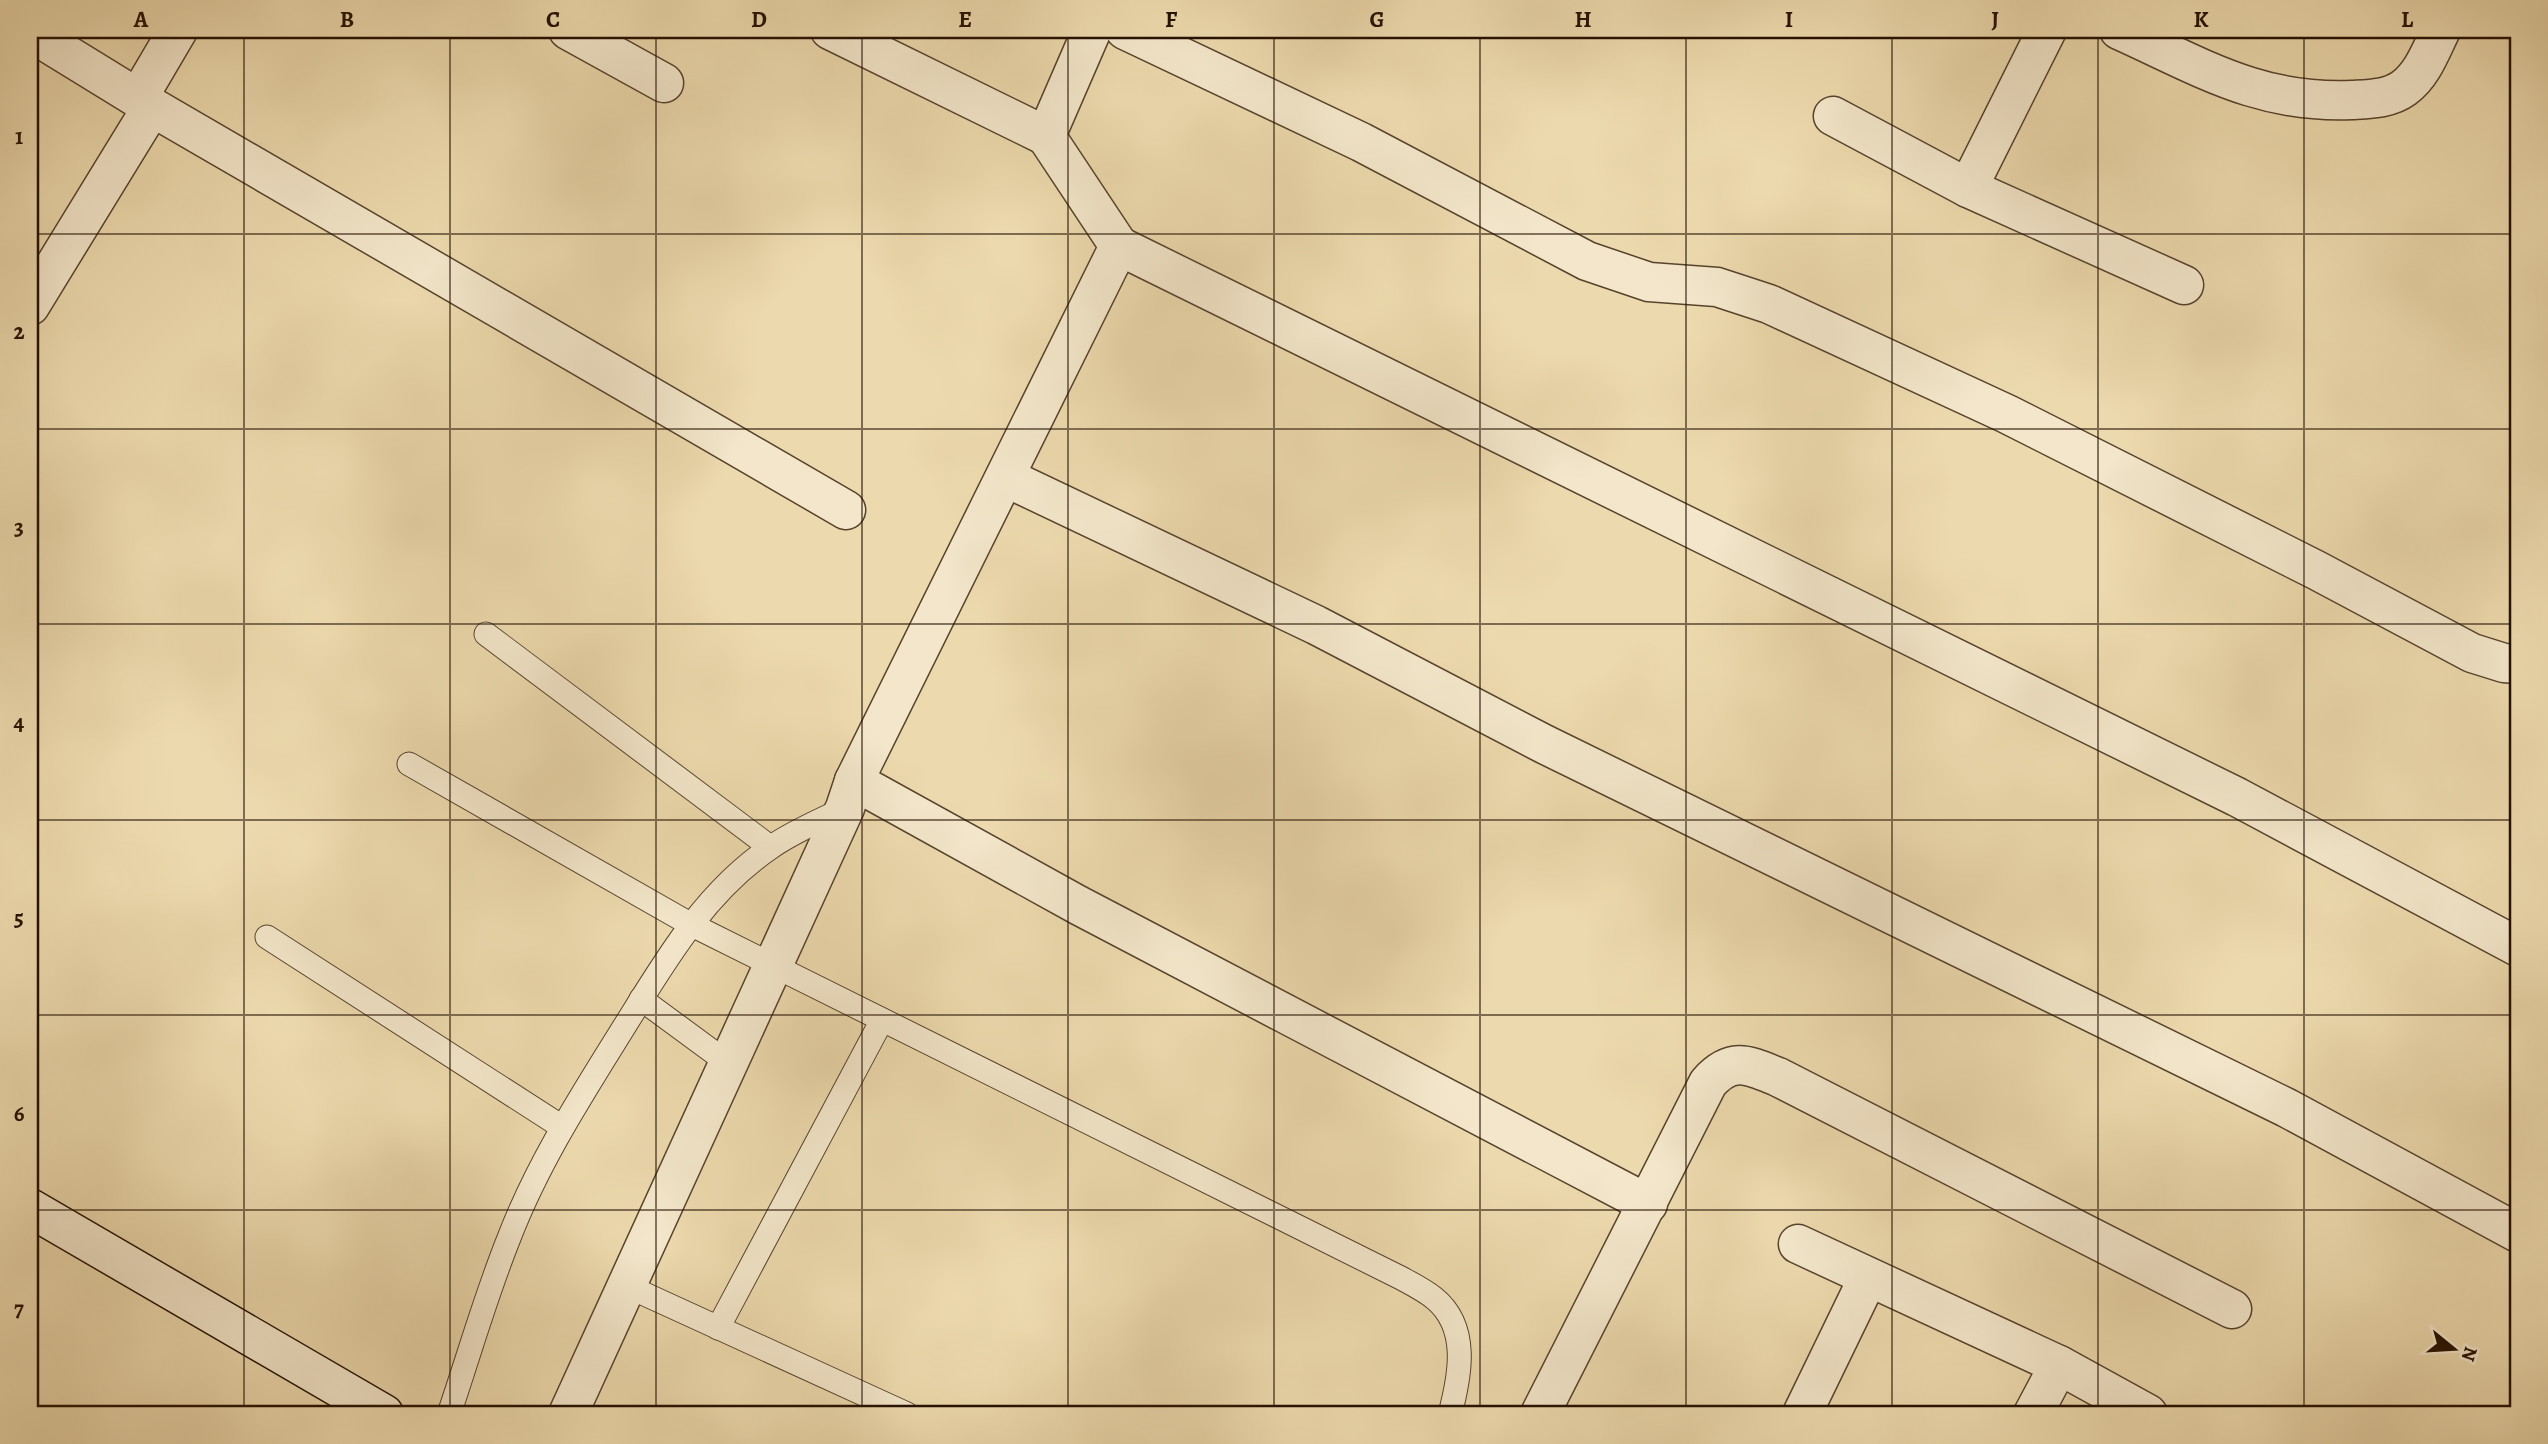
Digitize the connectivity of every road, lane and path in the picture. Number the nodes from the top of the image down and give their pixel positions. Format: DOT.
graph roads {
  1 [pos="178,30"];
  2 [pos="568,30"];
  3 [pos="830,30"];
  4 [pos="1092,30"];
  5 [pos="1125,30"];
  6 [pos="2047,30"];
  7 [pos="2119,30"];
  8 [pos="2441,30"];
  9 [pos="30,32"];
  10 [pos="664,83"];
  11 [pos="145,103"];
  12 [pos="1833,116"];
  13 [pos="1045,136"];
  14 [pos="1968,188"];
  15 [pos="1119,246"];
  16 [pos="2184,285"];
  17 [pos="30,306"];
  18 [pos="1005,477"];
  19 [pos="846,510"];
  20 [pos="486,634"];
  21 [pos="2518,664"];
  22 [pos="409,764"];
  23 [pos="849,794"];
  24 [pos="770,847"];
  25 [pos="690,924"];
  26 [pos="267,937"];
  27 [pos="2518,947"];
  28 [pos="773,965"];
  29 [pos="641,999"];
  30 [pos="882,1020"];
  31 [pos="728,1063"];
  32 [pos="562,1127"];
  33 [pos="1648,1204"];
  34 [pos="30,1208"];
  35 [pos="2518,1233"];
  36 [pos="1798,1244"];
  37 [pos="1868,1279"];
  38 [pos="627,1286"];
  39 [pos="2232,1309"];
  40 [pos="718,1328"];
  41 [pos="2059,1365"];
  42 [pos="384,1414"];
  43 [pos="449,1414"];
  44 [pos="568,1414"];
  45 [pos="907,1414"];
  46 [pos="1450,1414"];
  47 [pos="1540,1414"];
  48 [pos="1802,1414"];
  49 [pos="2033,1414"];
  50 [pos="2148,1414"];
  1 -- 11 [label="street"];
  2 -- 10 [label="street"];
  3 -- 13 [label="street"];
  4 -- 13 [label="street"];
  5 -- 21 [label="street"];
  6 -- 14 [label="street"];
  7 -- 8 [label="street"];
  9 -- 11 [label="street"];
  11 -- 17 [label="street"];
  11 -- 19 [label="street"];
  12 -- 14 [label="street"];
  13 -- 15 [label="street"];
  14 -- 16 [label="street"];
  15 -- 18 [label="street"];
  15 -- 27 [label="street"];
  18 -- 23 [label="street"];
  18 -- 35 [label="street"];
  20 -- 24 [label="lane"];
  22 -- 25 [label="lane"];
  23 -- 24 [label="lane"];
  23 -- 28 [label="street"];
  23 -- 33 [label="street"];
  24 -- 25 [label="lane"];
  25 -- 28 [label="lane"];
  25 -- 29 [label="lane"];
  26 -- 32 [label="lane"];
  28 -- 30 [label="lane"];
  28 -- 31 [label="street"];
  29 -- 31 [label="lane"];
  29 -- 32 [label="lane"];
  30 -- 40 [label="lane"];
  30 -- 46 [label="lane"];
  31 -- 38 [label="street"];
  32 -- 43 [label="lane"];
  33 -- 39 [label="street"];
  33 -- 47 [label="street"];
  34 -- 42 [label="street"];
  36 -- 37 [label="street"];
  37 -- 41 [label="street"];
  37 -- 48 [label="street"];
  38 -- 40 [label="lane"];
  38 -- 44 [label="street"];
  40 -- 45 [label="lane"];
  41 -- 49 [label="street"];
  41 -- 50 [label="street"];
}
